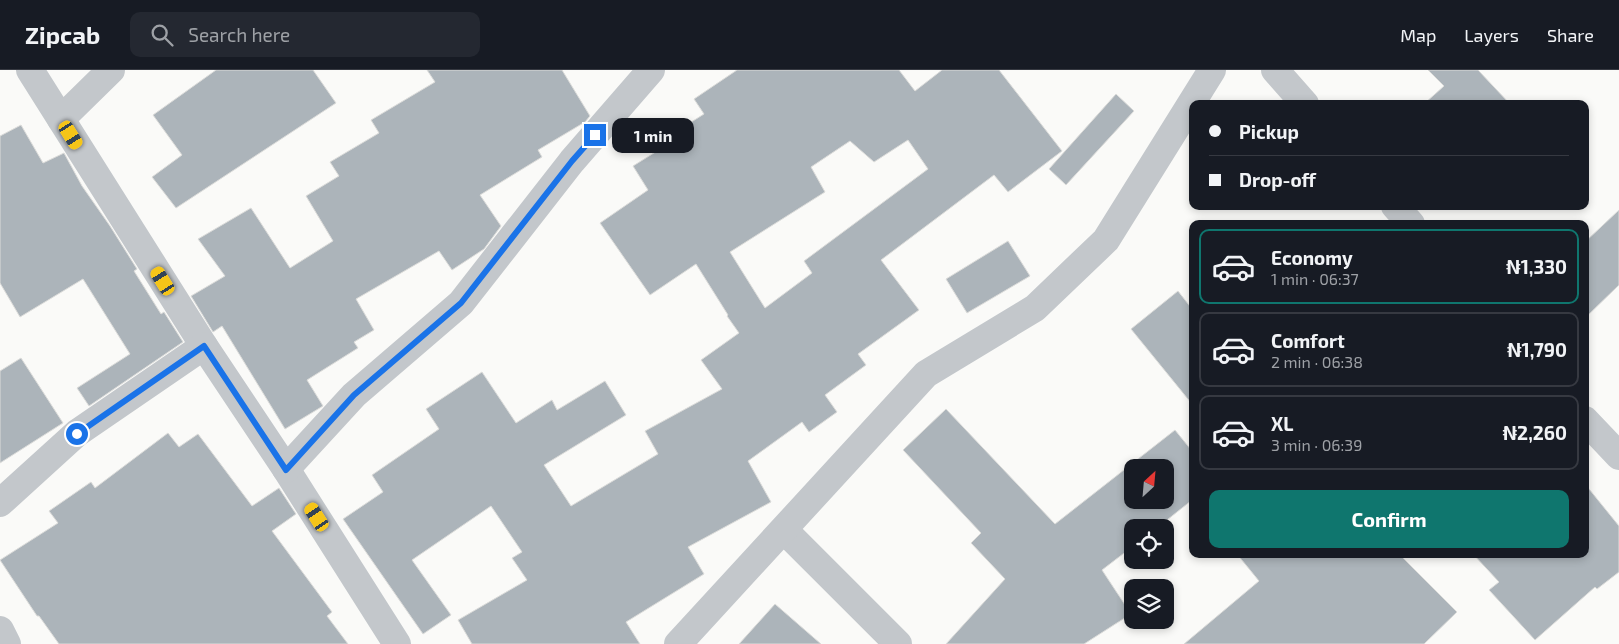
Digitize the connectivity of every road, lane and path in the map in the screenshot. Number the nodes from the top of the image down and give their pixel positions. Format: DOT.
graph roads {
  1 [pos="30,70"];
  2 [pos="111,70"];
  3 [pos="651,70"];
  4 [pos="1212,70"];
  5 [pos="1275,70"];
  6 [pos="1193,100"];
  7 [pos="1301,100"];
  8 [pos="1189,107"];
  9 [pos="60,118"];
  10 [pos="1398,210"];
  11 [pos="1407,220"];
  12 [pos="204,346"];
  13 [pos="1589,424"];
  14 [pos="1619,456"];
  15 [pos="286,470"];
  16 [pos="0,503"];
  17 [pos="784,530"];
  18 [pos="0,630"];
  19 [pos="7,644"];
  20 [pos="397,644"];
  21 [pos="678,644"];
  22 [pos="898,644"];
  1 -- 9 [label="street"];
  2 -- 9 [label="street"];
  3 -- 15 [label="street"];
  4 -- 6 [label="street"];
  5 -- 7 [label="street"];
  8 -- 17 [label="street"];
  9 -- 12 [label="street"];
  10 -- 11 [label="street"];
  12 -- 15 [label="street"];
  12 -- 16 [label="street"];
  13 -- 14 [label="street"];
  15 -- 20 [label="street"];
  17 -- 21 [label="street"];
  17 -- 22 [label="street"];
  18 -- 19 [label="street"];
}
